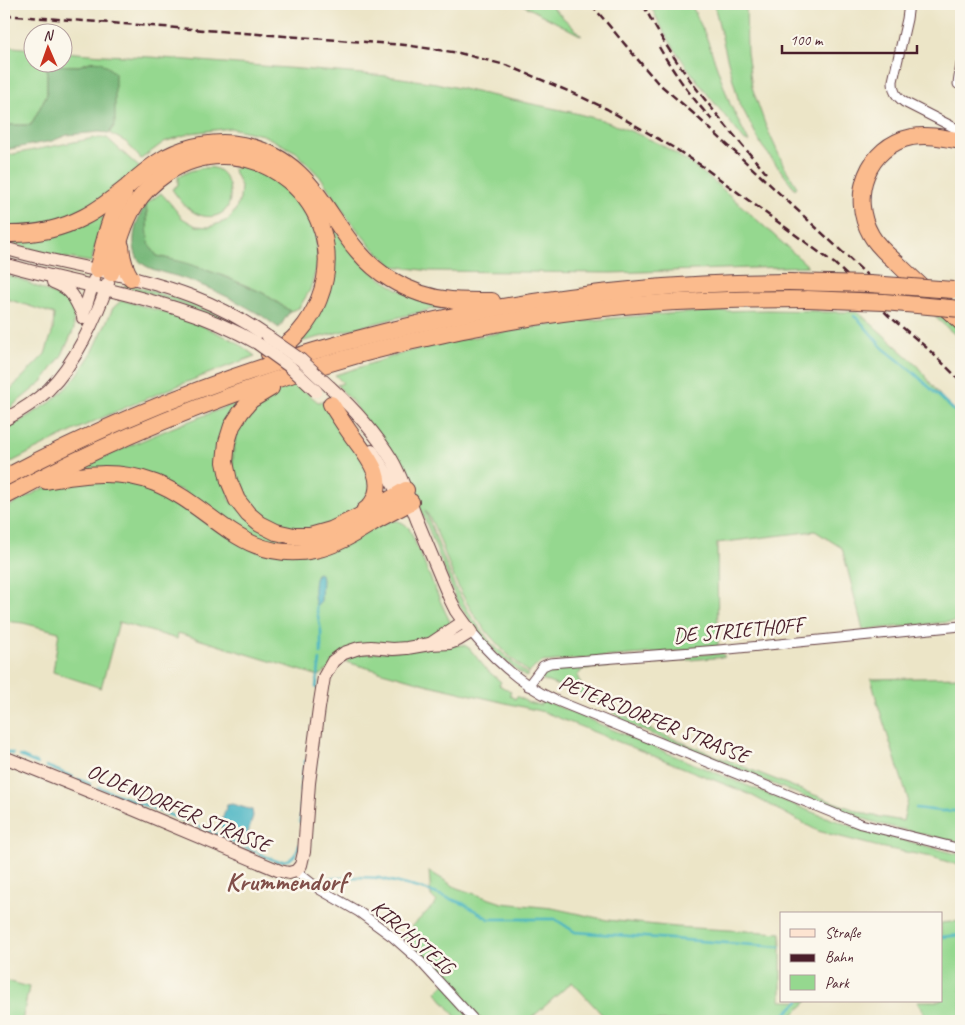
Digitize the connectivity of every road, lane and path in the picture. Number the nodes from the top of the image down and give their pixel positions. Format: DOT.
graph roads {
  1 [pos="909,4"];
  2 [pos="961,64"];
  3 [pos="958,84"];
  4 [pos="959,132"];
  5 [pos="138,177"];
  6 [pos="4,234"];
  7 [pos="120,239"];
  8 [pos="4,248"];
  9 [pos="4,264"];
  10 [pos="28,271"];
  11 [pos="100,277"];
  12 [pos="131,278"];
  13 [pos="106,289"];
  14 [pos="957,291"];
  15 [pos="529,302"];
  16 [pos="961,309"];
  17 [pos="83,314"];
  18 [pos="961,322"];
  19 [pos="263,340"];
  20 [pos="82,341"];
  21 [pos="304,370"];
  22 [pos="199,390"];
  23 [pos="331,404"];
  24 [pos="4,420"];
  25 [pos="4,478"];
  26 [pos="29,484"];
  27 [pos="4,497"];
  28 [pos="404,498"];
  29 [pos="360,515"];
  30 [pos="463,622"];
  31 [pos="961,626"];
  32 [pos="471,632"];
  33 [pos="430,644"];
  34 [pos="528,686"];
  35 [pos="4,757"];
  36 [pos="961,849"];
  37 [pos="296,871"];
  38 [pos="475,1021"];
  1 -- 4 [label="street"];
  2 -- 3 [label="street"];
  4 -- 18 [label="highway"];
  5 -- 6 [label="highway"];
  5 -- 11 [label="highway"];
  5 -- 15 [label="highway"];
  7 -- 11 [label="highway"];
  7 -- 12 [label="highway"];
  7 -- 22 [label="highway"];
  8 -- 11 [label="street"];
  9 -- 10 [label="street"];
  10 -- 11 [label="street"];
  10 -- 17 [label="street"];
  11 -- 12 [label="street, PETERSDORFER STRASSE"];
  11 -- 13 [label="street"];
  11 -- 17 [label="street"];
  12 -- 19 [label="street, PETERSDORFER STRASSE"];
  13 -- 19 [label="street, PETERSDORFER STRASSE"];
  13 -- 20 [label="street"];
  14 -- 15 [label="highway, bridge"];
  15 -- 22 [label="highway"];
  16 -- 21 [label="highway, bridge"];
  17 -- 20 [label="street"];
  19 -- 23 [label="street, PETERSDORFER STRASSE, bridge"];
  19 -- 28 [label="street, PETERSDORFER STRASSE, bridge"];
  20 -- 24 [label="street"];
  21 -- 26 [label="highway"];
  21 -- 29 [label="highway"];
  22 -- 25 [label="highway"];
  23 -- 28 [label="street, PETERSDORFER STRASSE"];
  23 -- 29 [label="highway"];
  26 -- 27 [label="highway"];
  26 -- 28 [label="highway"];
  28 -- 29 [label="highway"];
  28 -- 30 [label="street, PETERSDORFER STRASSE"];
  30 -- 32 [label="street, PETERSDORFER STRASSE"];
  30 -- 33 [label="street, OLDENDORFER STRASSE"];
  31 -- 34 [label="street, DE STRIETHOFF"];
  32 -- 33 [label="street, OLDENDORFER STRASSE"];
  32 -- 34 [label="street, PETERSDORFER STRASSE"];
  33 -- 37 [label="street, OLDENDORFER STRASSE"];
  34 -- 36 [label="street, PETERSDORFER STRASSE"];
  35 -- 37 [label="street, OLDENDORFER STRASSE"];
  37 -- 38 [label="street, KIRCHSTEIG"];
}
